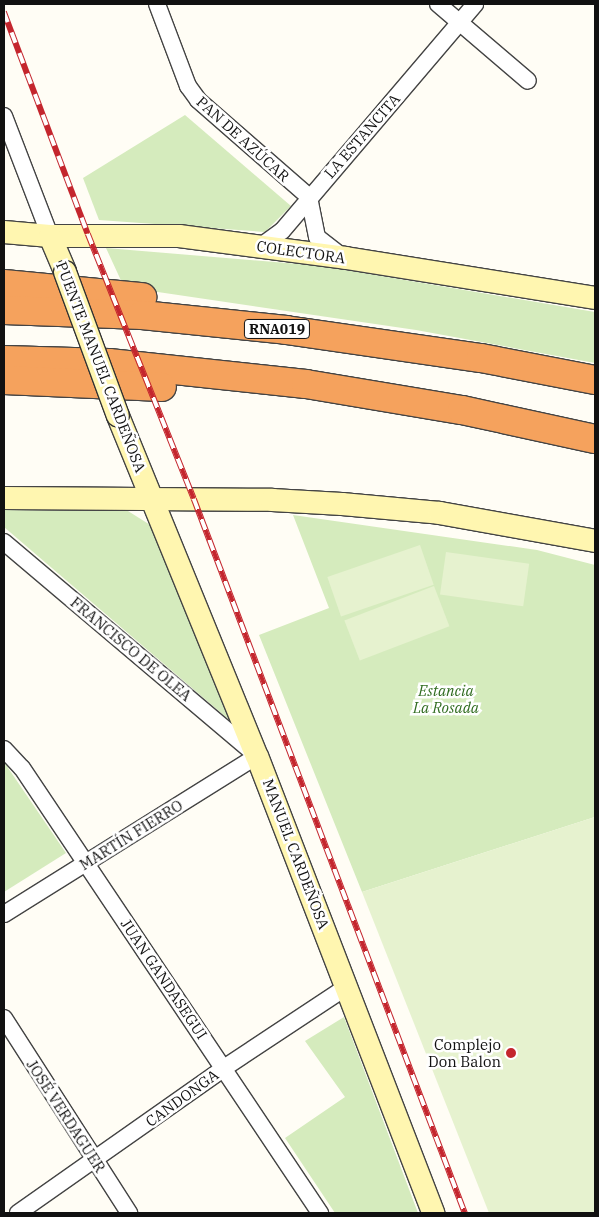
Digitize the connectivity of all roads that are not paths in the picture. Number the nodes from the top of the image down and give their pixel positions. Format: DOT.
graph roads {
  1 [pos="157,4"];
  2 [pos="438,4"];
  3 [pos="475,4"];
  4 [pos="460,22"];
  5 [pos="528,81"];
  6 [pos="4,116"];
  7 [pos="309,197"];
  8 [pos="4,232"];
  9 [pos="50,236"];
  10 [pos="261,246"];
  11 [pos="346,258"];
  12 [pos="4,284"];
  13 [pos="595,298"];
  14 [pos="4,310"];
  15 [pos="286,330"];
  16 [pos="4,360"];
  17 [pos="4,380"];
  18 [pos="595,380"];
  19 [pos="306,384"];
  20 [pos="595,439"];
  21 [pos="4,498"];
  22 [pos="152,498"];
  23 [pos="595,541"];
  24 [pos="4,542"];
  25 [pos="4,749"];
  26 [pos="257,756"];
  27 [pos="86,864"];
  28 [pos="4,914"];
  29 [pos="348,986"];
  30 [pos="4,1018"];
  31 [pos="224,1068"];
  32 [pos="95,1161"];
  33 [pos="18,1213"];
  34 [pos="129,1213"];
  35 [pos="320,1213"];
  36 [pos="433,1213"];
  1 -- 7 [label="street, PAN DE AZÚCAR"];
  2 -- 4 [label="street"];
  3 -- 4 [label="street, LA ESTANCITA"];
  4 -- 5 [label="street"];
  4 -- 7 [label="street, LA ESTANCITA"];
  6 -- 9 [label="street"];
  7 -- 10 [label="street, LA ESTANCITA"];
  7 -- 11 [label="street"];
  8 -- 9 [label="main road, COLECTORA"];
  9 -- 10 [label="main road, COLECTORA"];
  9 -- 22 [label="main road, PUENTE MANUEL CARDEÑOSA, bridge"];
  10 -- 11 [label="main road, COLECTORA"];
  11 -- 13 [label="main road, COLECTORA"];
  12 -- 15 [label="highway"];
  14 -- 15 [label="highway, RNA019"];
  15 -- 18 [label="highway, RNA019"];
  16 -- 19 [label="highway"];
  17 -- 19 [label="highway"];
  19 -- 20 [label="highway"];
  21 -- 22 [label="main road"];
  22 -- 23 [label="main road"];
  22 -- 26 [label="main road, MANUEL CARDEÑOSA"];
  24 -- 26 [label="street, FRANCISCO DE OLEA"];
  25 -- 27 [label="street, JUAN GANDASEGUI"];
  26 -- 27 [label="street, MARTÍN FIERRO"];
  26 -- 29 [label="main road, MANUEL CARDEÑOSA"];
  27 -- 28 [label="street, MARTÍN FIERRO"];
  27 -- 31 [label="street, JUAN GANDASEGUI"];
  29 -- 31 [label="street, CANDONGA"];
  29 -- 36 [label="main road, MANUEL CARDEÑOSA"];
  30 -- 32 [label="street, JOSÉ VERDAGUER"];
  31 -- 32 [label="street, CANDONGA"];
  31 -- 35 [label="street, JUAN GANDASEGUI"];
  32 -- 33 [label="street, CANDONGA"];
  32 -- 34 [label="street, JOSÉ VERDAGUER"];
}
